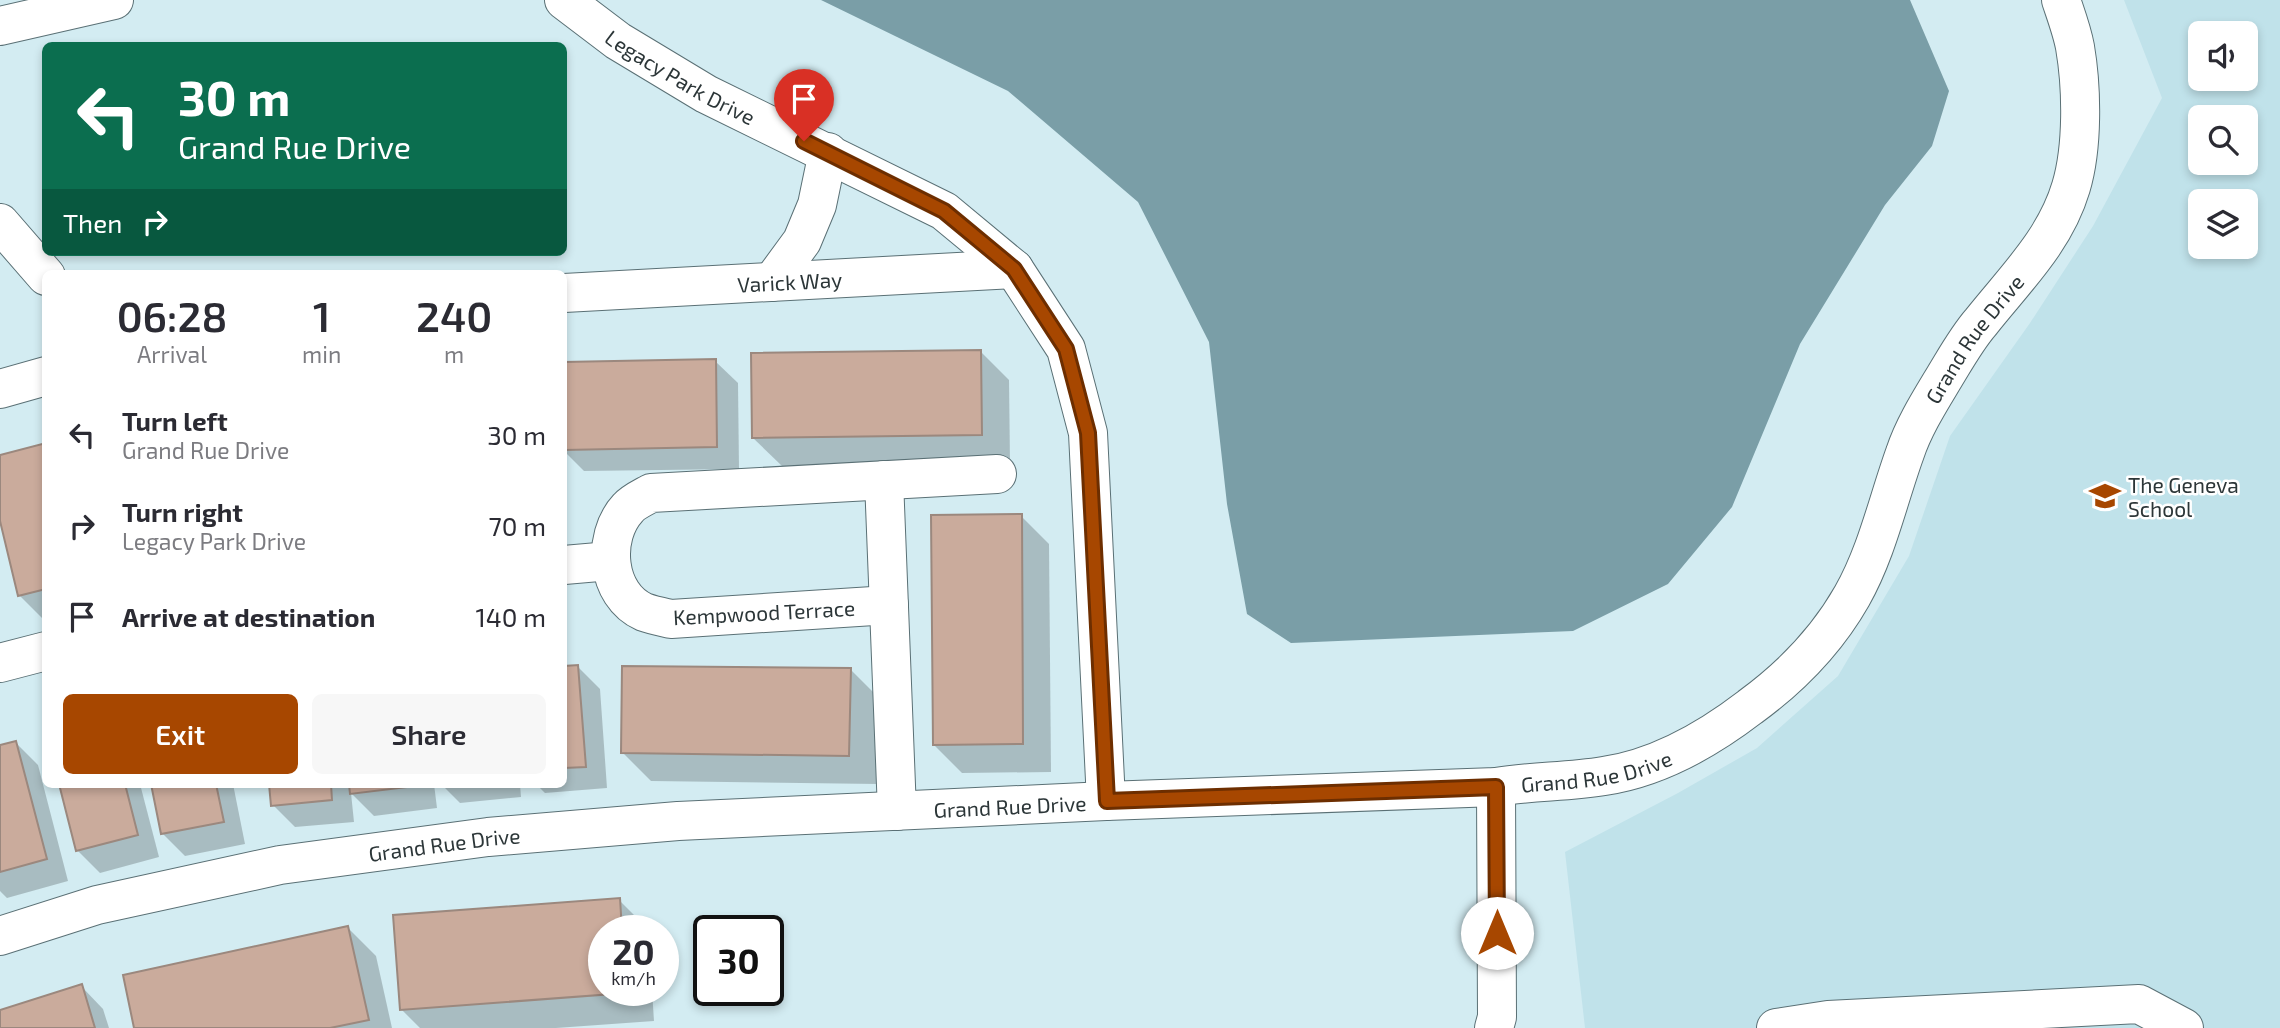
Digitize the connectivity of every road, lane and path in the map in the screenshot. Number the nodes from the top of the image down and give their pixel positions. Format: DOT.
graph roads {
  1 [pos="114,0"];
  2 [pos="564,0"];
  3 [pos="2061,0"];
  4 [pos="0,26"];
  5 [pos="828,152"];
  6 [pos="0,223"];
  7 [pos="1014,269"];
  8 [pos="42,271"];
  9 [pos="772,282"];
  10 [pos="567,293"];
  11 [pos="42,377"];
  12 [pos="0,389"];
  13 [pos="997,474"];
  14 [pos="884,480"];
  15 [pos="610,561"];
  16 [pos="567,565"];
  17 [pos="889,605"];
  18 [pos="42,652"];
  19 [pos="0,663"];
  20 [pos="1496,787"];
  21 [pos="1107,801"];
  22 [pos="897,811"];
  23 [pos="0,936"];
  24 [pos="1498,1024"];
  25 [pos="1776,1028"];
  26 [pos="2184,1028"];
  1 -- 4 [label="street"];
  2 -- 5 [label="street, Legacy Park Drive"];
  3 -- 20 [label="street, Grand Rue Drive"];
  5 -- 7 [label="street, Legacy Park Drive"];
  5 -- 9 [label="street"];
  6 -- 8 [label="street"];
  7 -- 9 [label="street, Varick Way"];
  7 -- 21 [label="street, Legacy Park Drive"];
  9 -- 10 [label="street, Varick Way"];
  11 -- 12 [label="street"];
  13 -- 14 [label="street"];
  14 -- 15 [label="street"];
  14 -- 17 [label="street"];
  15 -- 16 [label="street"];
  15 -- 17 [label="street, Kempwood Terrace"];
  17 -- 22 [label="street"];
  18 -- 19 [label="street"];
  20 -- 21 [label="street, Grand Rue Drive"];
  20 -- 24 [label="street"];
  21 -- 22 [label="street, Grand Rue Drive"];
  22 -- 23 [label="street, Grand Rue Drive"];
  25 -- 26 [label="street"];
}
